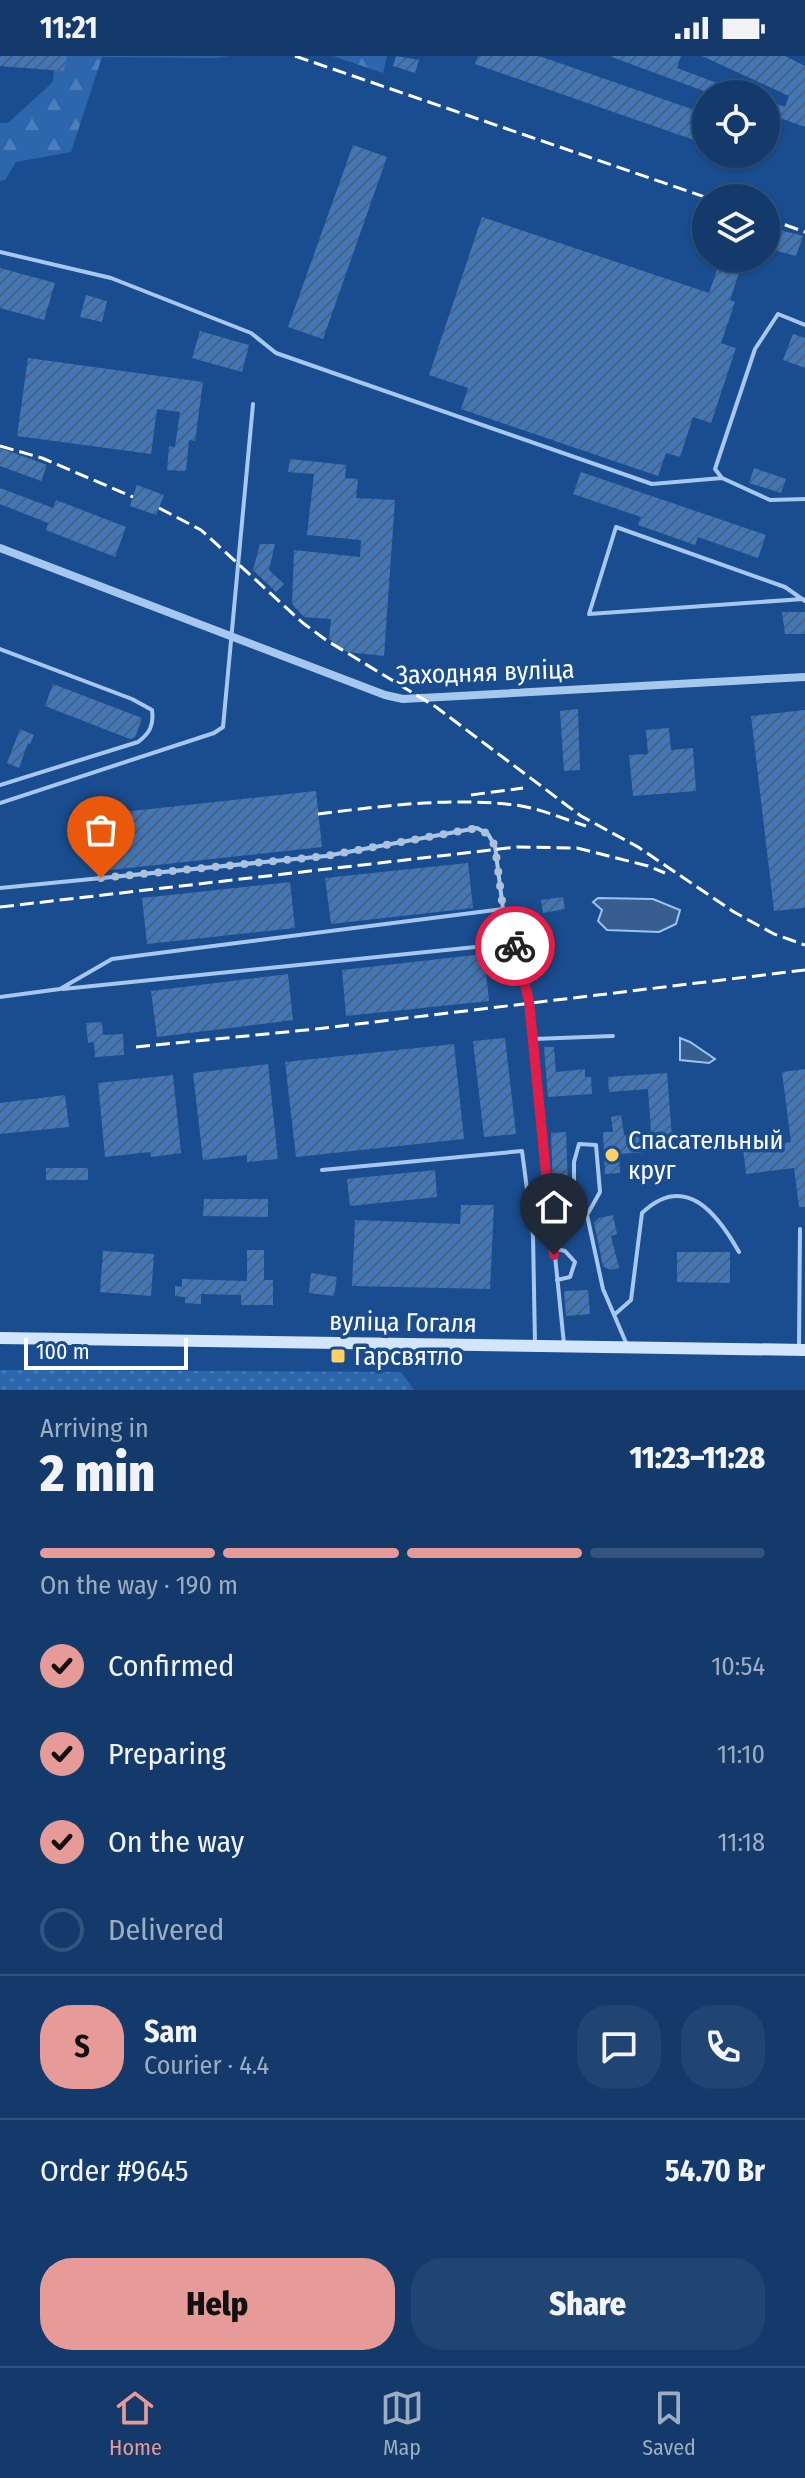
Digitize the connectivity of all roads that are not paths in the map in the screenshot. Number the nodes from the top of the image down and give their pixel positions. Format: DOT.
graph roads {
  1 [pos="0,252"];
  2 [pos="805,325"];
  3 [pos="253,404"];
  4 [pos="722,478"];
  5 [pos="805,499"];
  6 [pos="0,548"];
  7 [pos="804,600"];
  8 [pos="233,638"];
  9 [pos="1,650"];
  10 [pos="0,656"];
  11 [pos="805,677"];
  12 [pos="0,785"];
  13 [pos="0,803"];
  14 [pos="0,888"];
  15 [pos="503,909"];
  16 [pos="514,943"];
  17 [pos="60,989"];
  18 [pos="0,997"];
  19 [pos="613,1036"];
  20 [pos="533,1039"];
  21 [pos="322,1170"];
  22 [pos="587,1215"];
  23 [pos="800,1229"];
  24 [pos="553,1248"];
  25 [pos="739,1252"];
  26 [pos="557,1280"];
  27 [pos="614,1315"];
  28 [pos="0,1338"];
  29 [pos="535,1346"];
  30 [pos="564,1347"];
  31 [pos="628,1347"];
  32 [pos="802,1350"];
  1 -- 4 [label="lane"];
  2 -- 4 [label="lane"];
  3 -- 8 [label="lane"];
  4 -- 5 [label="lane"];
  6 -- 8 [label="street, Заходняя вуліца"];
  7 -- 7 [label="lane"];
  8 -- 11 [label="street, Заходняя вуліца"];
  8 -- 13 [label="lane"];
  9 -- 10 [label="lane"];
  9 -- 12 [label="lane"];
  14 -- 15 [label="lane"];
  15 -- 16 [label="lane"];
  15 -- 17 [label="lane"];
  16 -- 17 [label="lane"];
  16 -- 20 [label="lane"];
  17 -- 18 [label="lane"];
  19 -- 20 [label="lane"];
  20 -- 24 [label="lane"];
  21 -- 29 [label="lane"];
  22 -- 22 [label="lane"];
  22 -- 27 [label="lane"];
  23 -- 32 [label="lane"];
  24 -- 26 [label="lane"];
  24 -- 26 [label="lane"];
  25 -- 27 [label="lane"];
  26 -- 30 [label="lane"];
  27 -- 31 [label="lane"];
  28 -- 29 [label="main road, вуліца Гогаля"];
  29 -- 30 [label="main road, вуліца Гогаля"];
  30 -- 31 [label="main road, вуліца Гогаля"];
  31 -- 32 [label="main road, вуліца Гогаля"];
}
